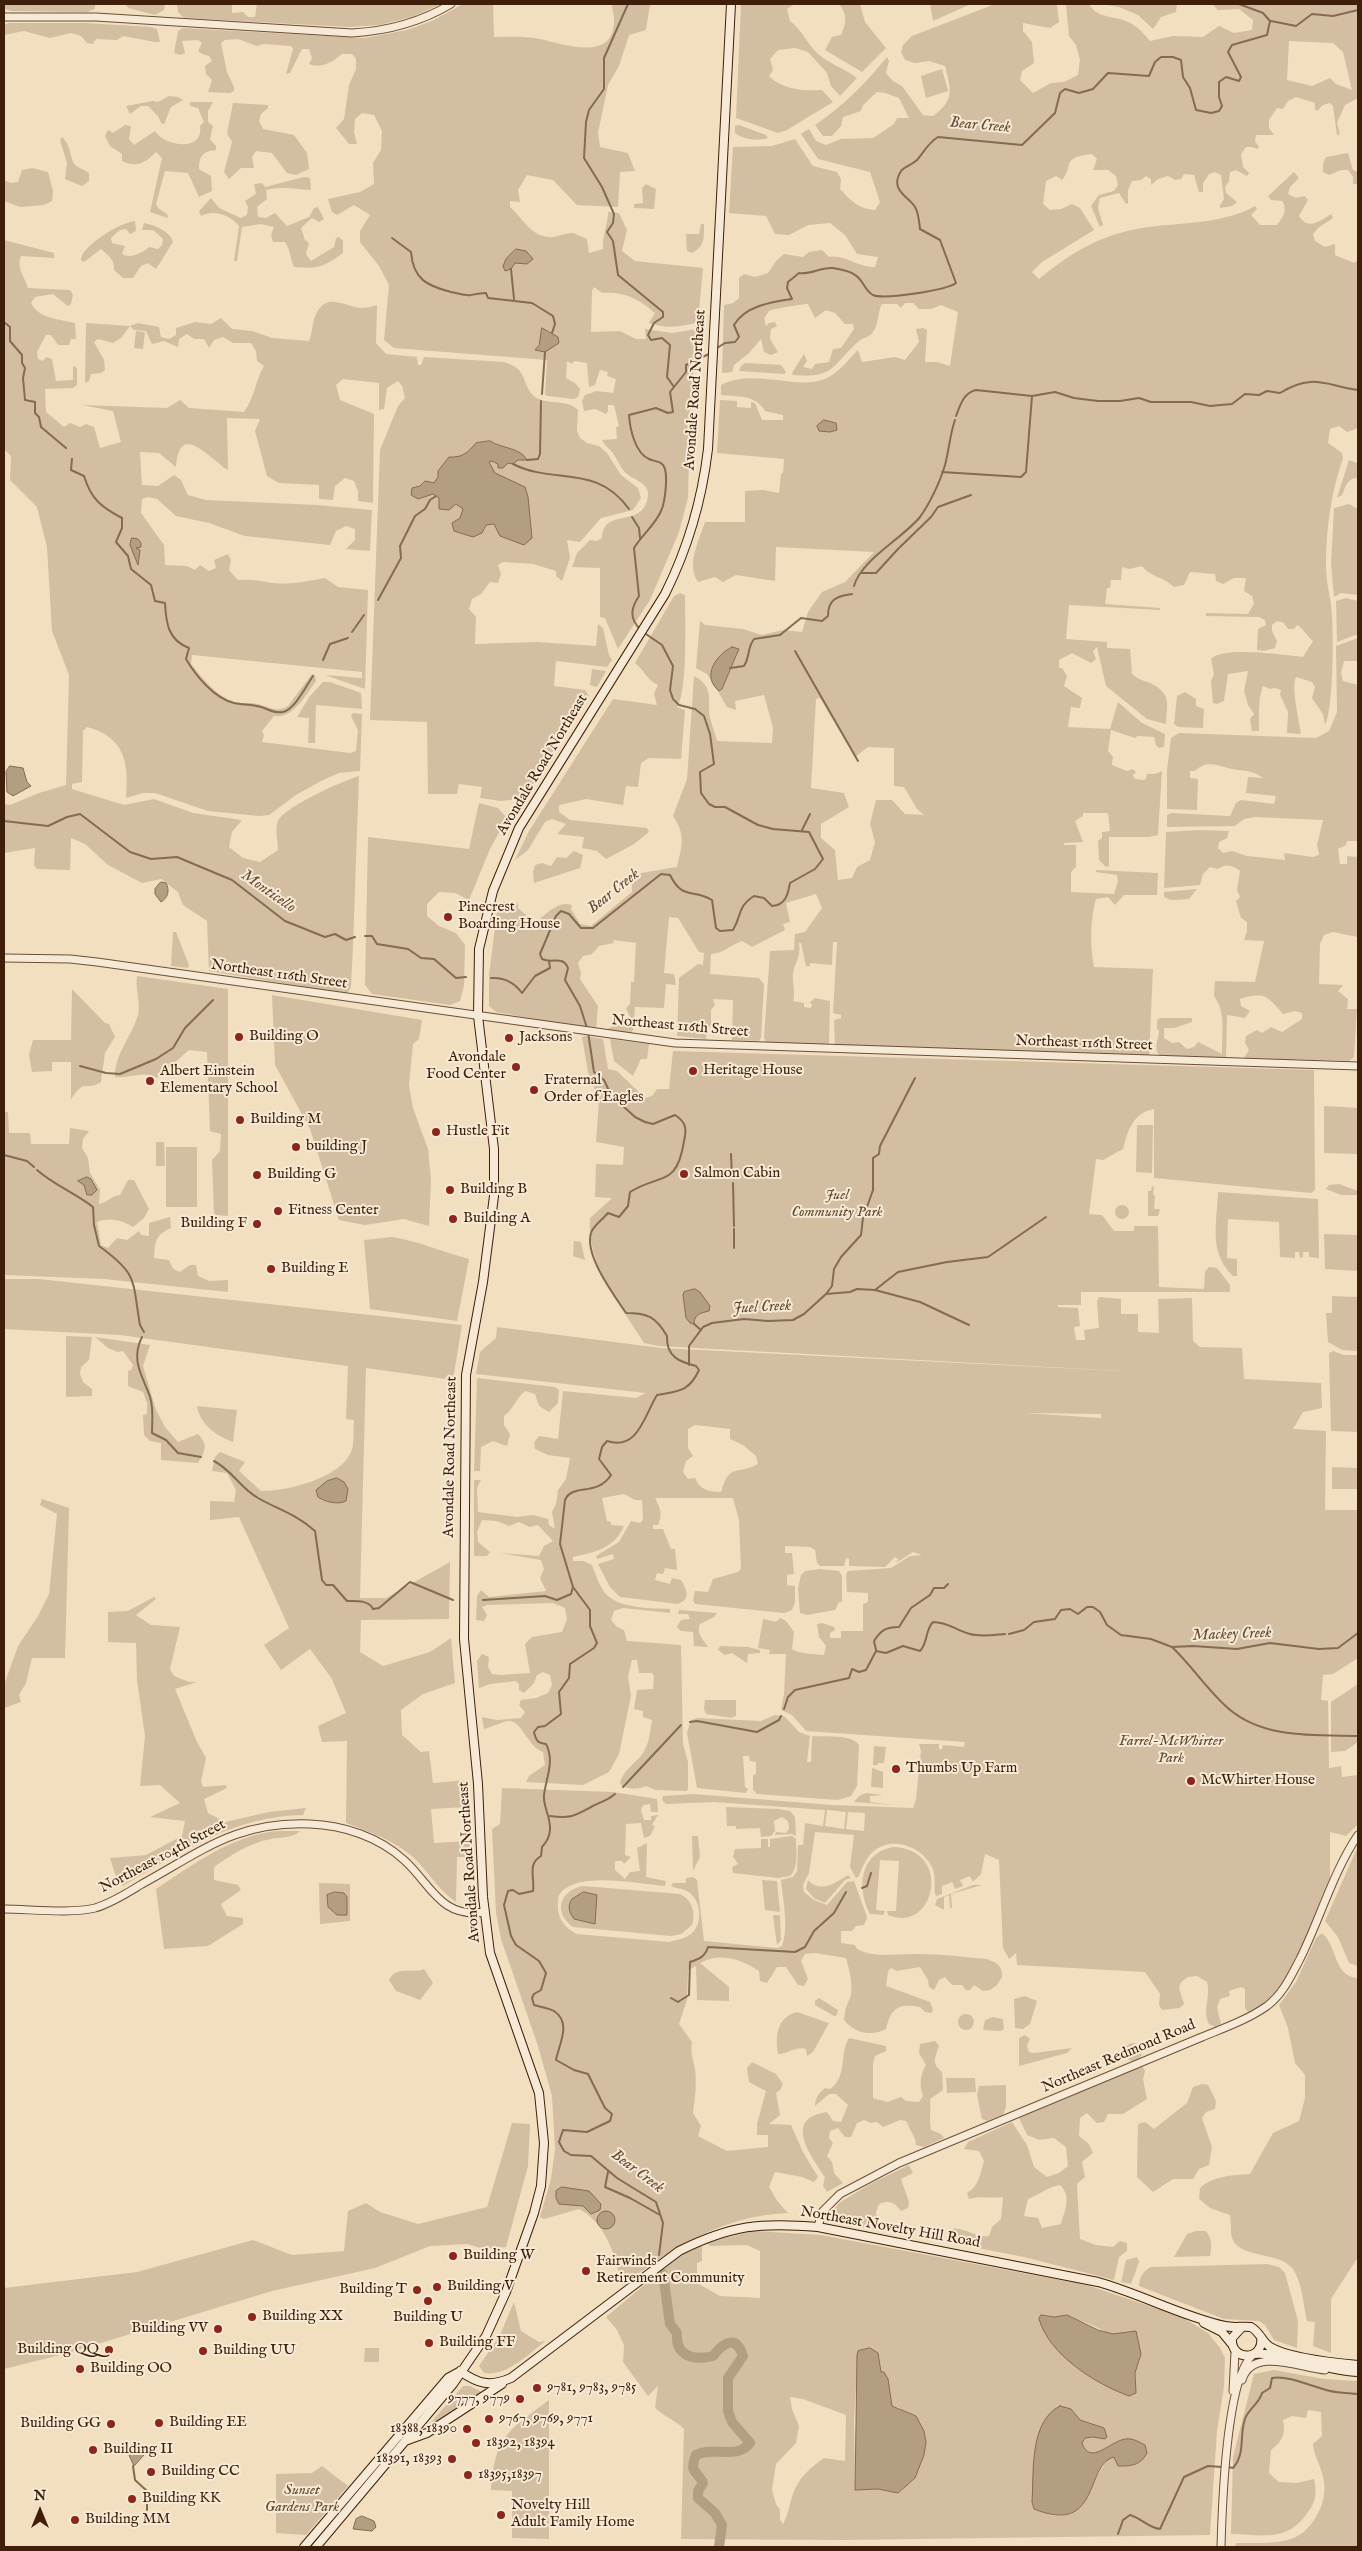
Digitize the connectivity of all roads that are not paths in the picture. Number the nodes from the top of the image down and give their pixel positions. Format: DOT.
graph roads {
  1 [pos="451,4"];
  2 [pos="731,4"];
  3 [pos="4,17"];
  4 [pos="4,958"];
  5 [pos="478,1016"];
  6 [pos="1358,1066"];
  7 [pos="1358,1834"];
  8 [pos="4,1909"];
  9 [pos="485,1912"];
  10 [pos="818,2227"];
  11 [pos="1180,2311"];
  12 [pos="1242,2327"];
  13 [pos="1261,2337"];
  14 [pos="1231,2343"];
  15 [pos="1235,2352"];
  16 [pos="1253,2355"];
  17 [pos="1358,2365"];
  18 [pos="1330,2370"];
  19 [pos="460,2371"];
  20 [pos="1358,2372"];
  21 [pos="510,2378"];
  22 [pos="1231,2419"];
  23 [pos="405,2441"];
  24 [pos="383,2455"];
  25 [pos="378,2474"];
  26 [pos="304,2547"];
  27 [pos="316,2547"];
  28 [pos="1221,2547"];
  1 -- 3 [label="street"];
  2 -- 5 [label="main road, Avondale Road Northeast"];
  4 -- 5 [label="street, Northeast 116th Street"];
  5 -- 6 [label="street, Northeast 116th Street"];
  5 -- 9 [label="main road, Avondale Road Northeast"];
  7 -- 10 [label="street, Northeast Redmond Road"];
  8 -- 9 [label="street, Northeast 104th Street"];
  9 -- 19 [label="main road, Avondale Road Northeast"];
  10 -- 11 [label="main road, Northeast Novelty Hill Road"];
  10 -- 21 [label="main road, Northeast Novelty Hill Road"];
  11 -- 12 [label="main road, Northeast Novelty Hill Road"];
  11 -- 14 [label="main road, Northeast Novelty Hill Road"];
  12 -- 13 [label="main road"];
  12 -- 14 [label="main road"];
  13 -- 16 [label="main road"];
  13 -- 17 [label="main road"];
  14 -- 15 [label="main road"];
  15 -- 16 [label="main road"];
  15 -- 22 [label="street"];
  16 -- 18 [label="main road"];
  16 -- 22 [label="street"];
  18 -- 20 [label="main road"];
  18 -- 22 [label="street"];
  19 -- 21 [label="main road, Northeast Novelty Hill Road"];
  19 -- 23 [label="main road, Avondale Road Northeast"];
  19 -- 24 [label="main road, Avondale Road Northeast"];
  21 -- 23 [label="main road"];
  22 -- 28 [label="street"];
  23 -- 25 [label="main road, Avondale Road Northeast"];
  24 -- 25 [label="main road"];
  24 -- 26 [label="main road, Avondale Road Northeast"];
  25 -- 27 [label="main road, Avondale Road Northeast"];
}
